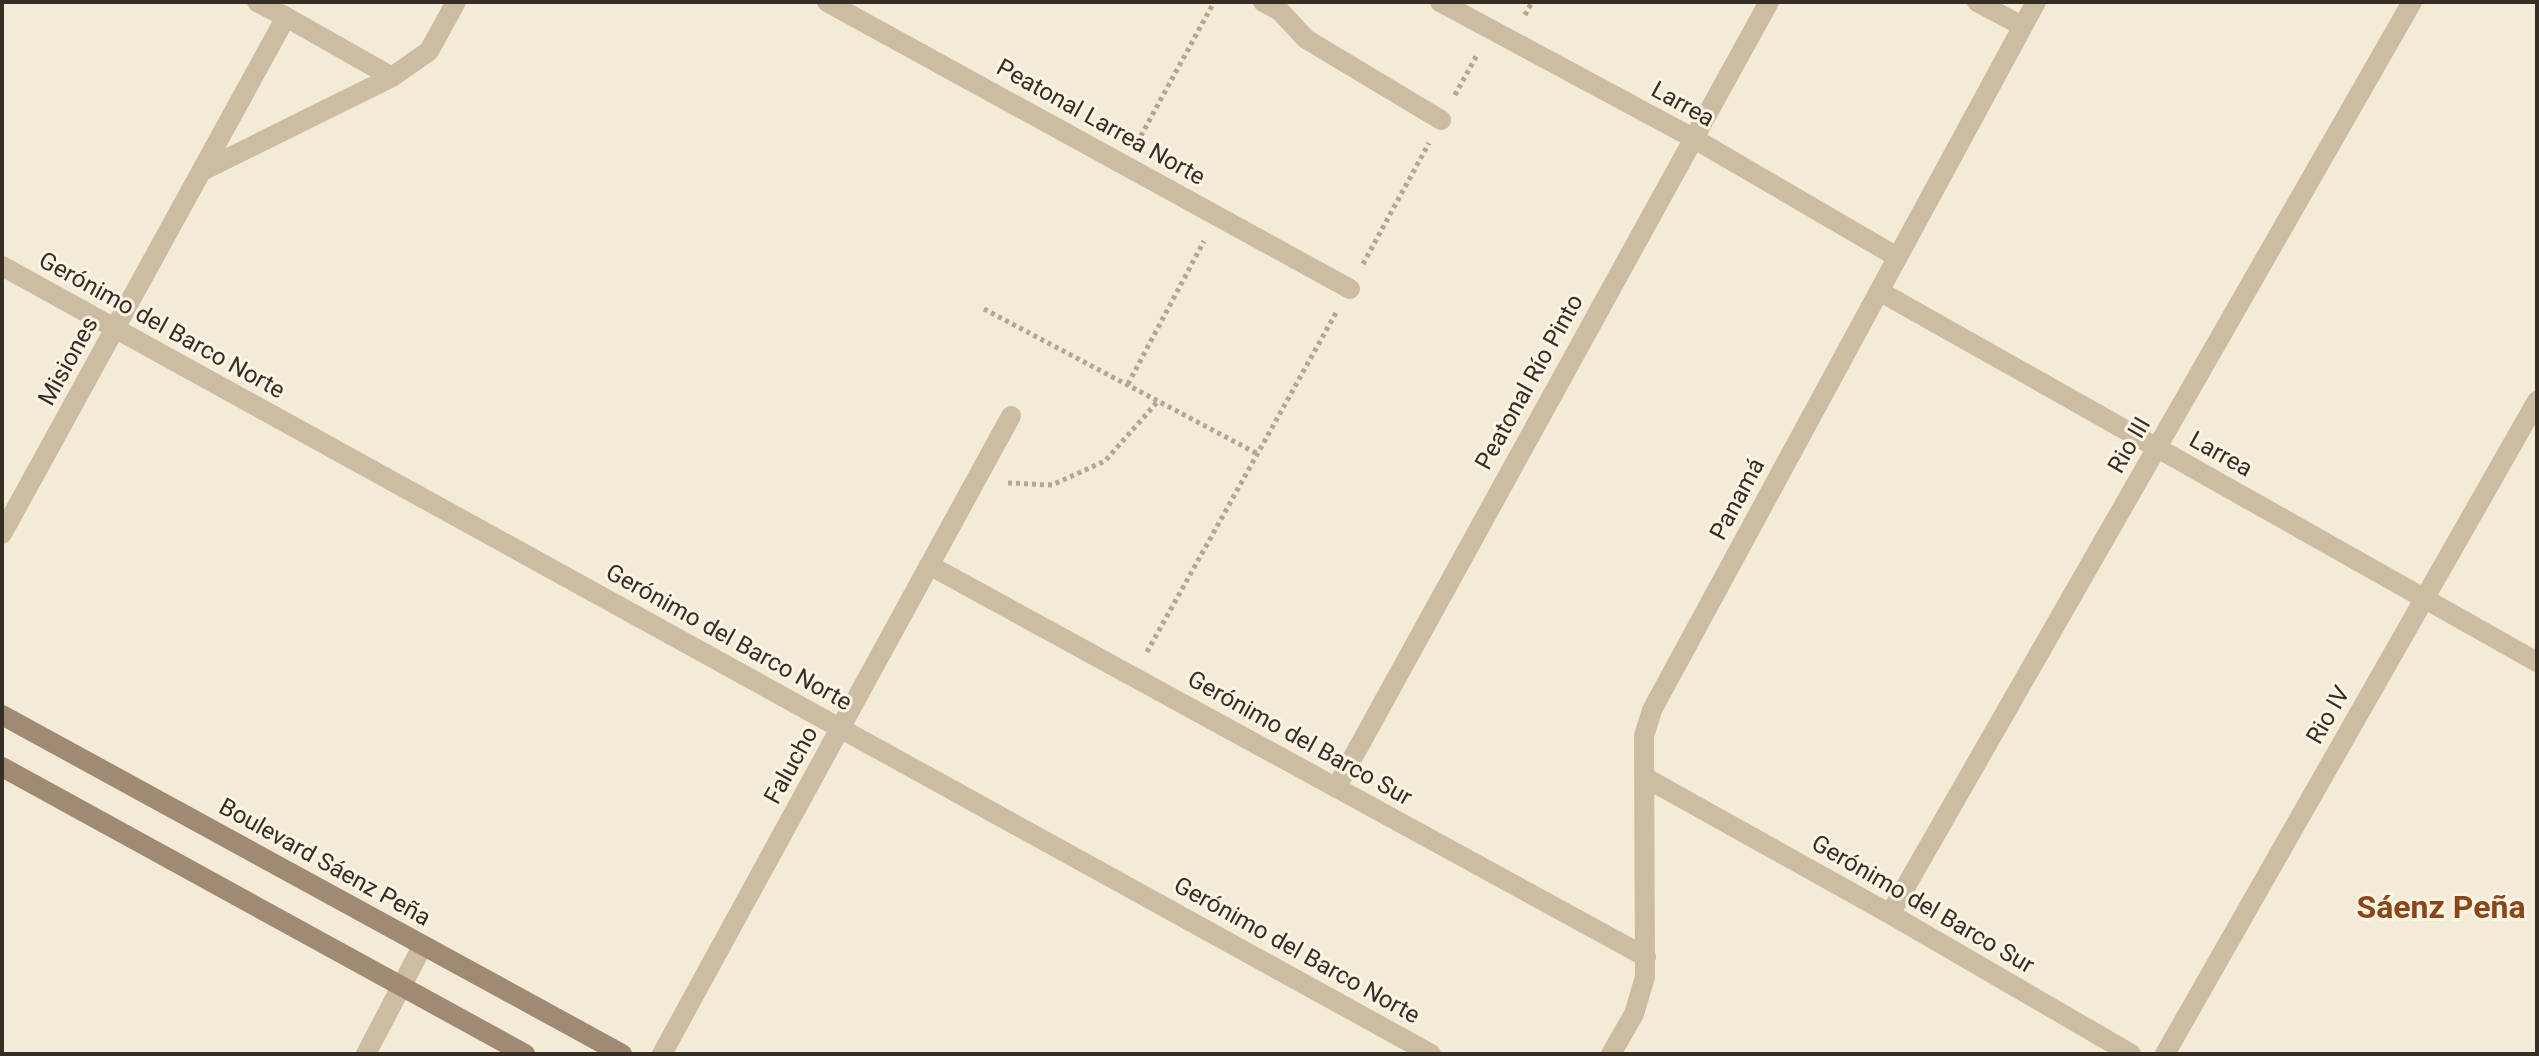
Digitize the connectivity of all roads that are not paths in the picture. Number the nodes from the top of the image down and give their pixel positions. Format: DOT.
graph roads {
  1 [pos="257,2"];
  2 [pos="456,2"];
  3 [pos="827,2"];
  4 [pos="1263,2"];
  5 [pos="1440,2"];
  6 [pos="1769,2"];
  7 [pos="1977,2"];
  8 [pos="2036,2"];
  9 [pos="2412,2"];
  10 [pos="286,17"];
  11 [pos="2022,26"];
  12 [pos="392,77"];
  13 [pos="1441,120"];
  14 [pos="1693,138"];
  15 [pos="202,171"];
  16 [pos="1897,257"];
  17 [pos="2,266"];
  18 [pos="1350,289"];
  19 [pos="1879,291"];
  20 [pos="115,329"];
  21 [pos="2537,401"];
  22 [pos="1011,416"];
  23 [pos="2157,448"];
  24 [pos="2,534"];
  25 [pos="929,565"];
  26 [pos="2425,598"];
  27 [pos="2537,662"];
  28 [pos="2,715"];
  29 [pos="840,728"];
  30 [pos="2,767"];
  31 [pos="1646,778"];
  32 [pos="1336,788"];
  33 [pos="1890,914"];
  34 [pos="423,945"];
  35 [pos="1646,957"];
  36 [pos="403,987"];
  37 [pos="366,1054"];
  38 [pos="525,1054"];
  39 [pos="622,1054"];
  40 [pos="662,1054"];
  41 [pos="1431,1054"];
  42 [pos="1611,1054"];
  43 [pos="2131,1054"];
  44 [pos="2165,1054"];
  1 -- 10 [label="street"];
  2 -- 12 [label="street"];
  3 -- 18 [label="street, Peatonal Larrea Norte"];
  4 -- 13 [label="street"];
  5 -- 14 [label="street, Larrea"];
  6 -- 14 [label="street, Peatonal Río Pinto"];
  7 -- 11 [label="street"];
  8 -- 11 [label="street, Panamá"];
  9 -- 23 [label="street, Rio III"];
  10 -- 12 [label="street"];
  10 -- 15 [label="street, Misiones"];
  11 -- 16 [label="street, Panamá"];
  12 -- 15 [label="street"];
  14 -- 16 [label="street, Larrea"];
  14 -- 32 [label="street, Peatonal Río Pinto"];
  15 -- 20 [label="street, Misiones"];
  16 -- 19 [label="street, Panamá"];
  17 -- 20 [label="street, Gerónimo del Barco Norte"];
  19 -- 23 [label="street, Larrea"];
  19 -- 31 [label="street, Panamá"];
  20 -- 24 [label="street, Misiones"];
  20 -- 29 [label="street, Gerónimo del Barco Norte"];
  21 -- 26 [label="street, Rio IV"];
  22 -- 25 [label="street, Falucho"];
  23 -- 26 [label="street, Larrea"];
  23 -- 33 [label="street, Rio III"];
  25 -- 29 [label="street, Falucho"];
  25 -- 32 [label="street, Gerónimo del Barco Sur"];
  26 -- 27 [label="street, Larrea"];
  26 -- 44 [label="street, Rio IV"];
  28 -- 34 [label="main road, Boulevard Sáenz Peña"];
  29 -- 40 [label="street, Falucho"];
  29 -- 41 [label="street, Gerónimo del Barco Norte"];
  30 -- 36 [label="main road"];
  31 -- 33 [label="street, Gerónimo del Barco Sur"];
  31 -- 35 [label="street, Panamá"];
  32 -- 35 [label="street, Gerónimo del Barco Sur"];
  33 -- 43 [label="street, Gerónimo del Barco Sur"];
  34 -- 36 [label="street"];
  34 -- 39 [label="main road, Boulevard Sáenz Peña"];
  35 -- 42 [label="street, Panamá"];
  36 -- 37 [label="street"];
  36 -- 38 [label="main road"];
}
